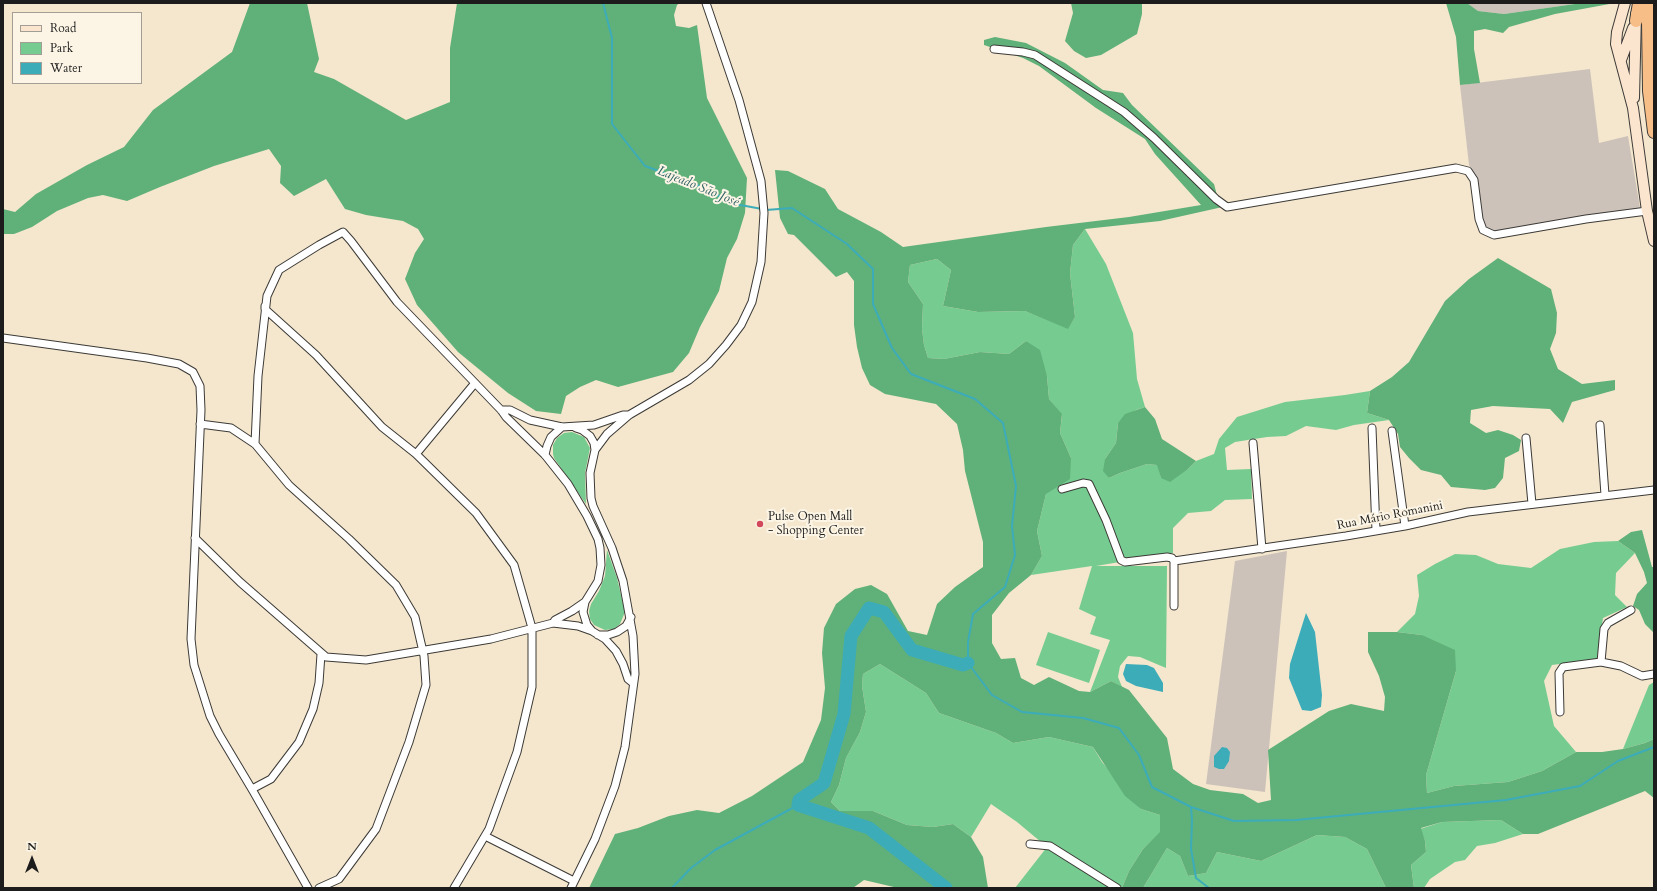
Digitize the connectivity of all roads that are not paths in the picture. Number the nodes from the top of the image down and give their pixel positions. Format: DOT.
graph roads {
  1 [pos="706,3"];
  2 [pos="1625,3"];
  3 [pos="1636,3"];
  4 [pos="1639,3"];
  5 [pos="1649,3"];
  6 [pos="1636,21"];
  7 [pos="994,49"];
  8 [pos="1620,62"];
  9 [pos="1633,108"];
  10 [pos="1654,132"];
  11 [pos="1647,211"];
  12 [pos="1654,241"];
  13 [pos="265,309"];
  14 [pos="3,338"];
  15 [pos="475,383"];
  16 [pos="501,410"];
  17 [pos="629,415"];
  18 [pos="200,424"];
  19 [pos="1600,425"];
  20 [pos="562,427"];
  21 [pos="573,427"];
  22 [pos="1372,428"];
  23 [pos="1392,431"];
  24 [pos="1526,438"];
  25 [pos="255,444"];
  26 [pos="1253,444"];
  27 [pos="595,450"];
  28 [pos="416,454"];
  29 [pos="545,455"];
  30 [pos="1062,489"];
  31 [pos="1654,490"];
  32 [pos="1605,495"];
  33 [pos="1532,504"];
  34 [pos="1405,526"];
  35 [pos="1376,531"];
  36 [pos="195,538"];
  37 [pos="1262,549"];
  38 [pos="1174,561"];
  39 [pos="585,602"];
  40 [pos="1174,606"];
  41 [pos="1631,610"];
  42 [pos="631,617"];
  43 [pos="552,623"];
  44 [pos="532,628"];
  45 [pos="595,633"];
  46 [pos="423,651"];
  47 [pos="321,654"];
  48 [pos="1600,662"];
  49 [pos="1654,674"];
  50 [pos="633,683"];
  51 [pos="1560,712"];
  52 [pos="252,789"];
  53 [pos="485,836"];
  54 [pos="1030,844"];
  55 [pos="572,885"];
  56 [pos="308,888"];
  57 [pos="319,888"];
  58 [pos="454,888"];
  59 [pos="1116,888"];
  1 -- 17 [label="street"];
  2 -- 8 [label="main road"];
  3 -- 6 [label="main road"];
  4 -- 6 [label="highway"];
  5 -- 10 [label="highway"];
  6 -- 8 [label="main road"];
  6 -- 9 [label="main road"];
  7 -- 11 [label="street"];
  8 -- 9 [label="main road"];
  9 -- 11 [label="main road"];
  11 -- 12 [label="main road"];
  13 -- 15 [label="street"];
  13 -- 25 [label="street"];
  13 -- 28 [label="street"];
  14 -- 18 [label="street"];
  15 -- 16 [label="street"];
  15 -- 28 [label="street"];
  16 -- 20 [label="street"];
  16 -- 29 [label="street"];
  17 -- 21 [label="street"];
  17 -- 27 [label="street"];
  18 -- 25 [label="street"];
  18 -- 36 [label="street"];
  19 -- 32 [label="street"];
  20 -- 21 [label="street"];
  20 -- 29 [label="street"];
  21 -- 27 [label="street"];
  22 -- 35 [label="street"];
  23 -- 34 [label="street"];
  24 -- 33 [label="street"];
  25 -- 46 [label="street"];
  26 -- 37 [label="street"];
  27 -- 42 [label="street"];
  28 -- 44 [label="street"];
  29 -- 39 [label="street"];
  30 -- 38 [label="street, Rua Mário Romanini"];
  31 -- 32 [label="street, Rua Mário Romanini"];
  32 -- 33 [label="street, Rua Mário Romanini"];
  33 -- 34 [label="street, Rua Mário Romanini"];
  34 -- 35 [label="street, Rua Mário Romanini"];
  35 -- 37 [label="street, Rua Mário Romanini"];
  36 -- 47 [label="street"];
  36 -- 52 [label="street"];
  37 -- 38 [label="street, Rua Mário Romanini"];
  38 -- 40 [label="street"];
  39 -- 43 [label="street"];
  39 -- 45 [label="street"];
  41 -- 48 [label="street"];
  42 -- 45 [label="street"];
  42 -- 50 [label="street"];
  43 -- 44 [label="street"];
  43 -- 45 [label="street"];
  44 -- 46 [label="street"];
  44 -- 53 [label="street"];
  45 -- 50 [label="street"];
  46 -- 47 [label="street"];
  46 -- 57 [label="street"];
  47 -- 52 [label="street"];
  48 -- 49 [label="street"];
  48 -- 51 [label="street"];
  50 -- 55 [label="street"];
  52 -- 56 [label="street"];
  53 -- 55 [label="street"];
  53 -- 58 [label="street"];
  54 -- 59 [label="street"];
}
